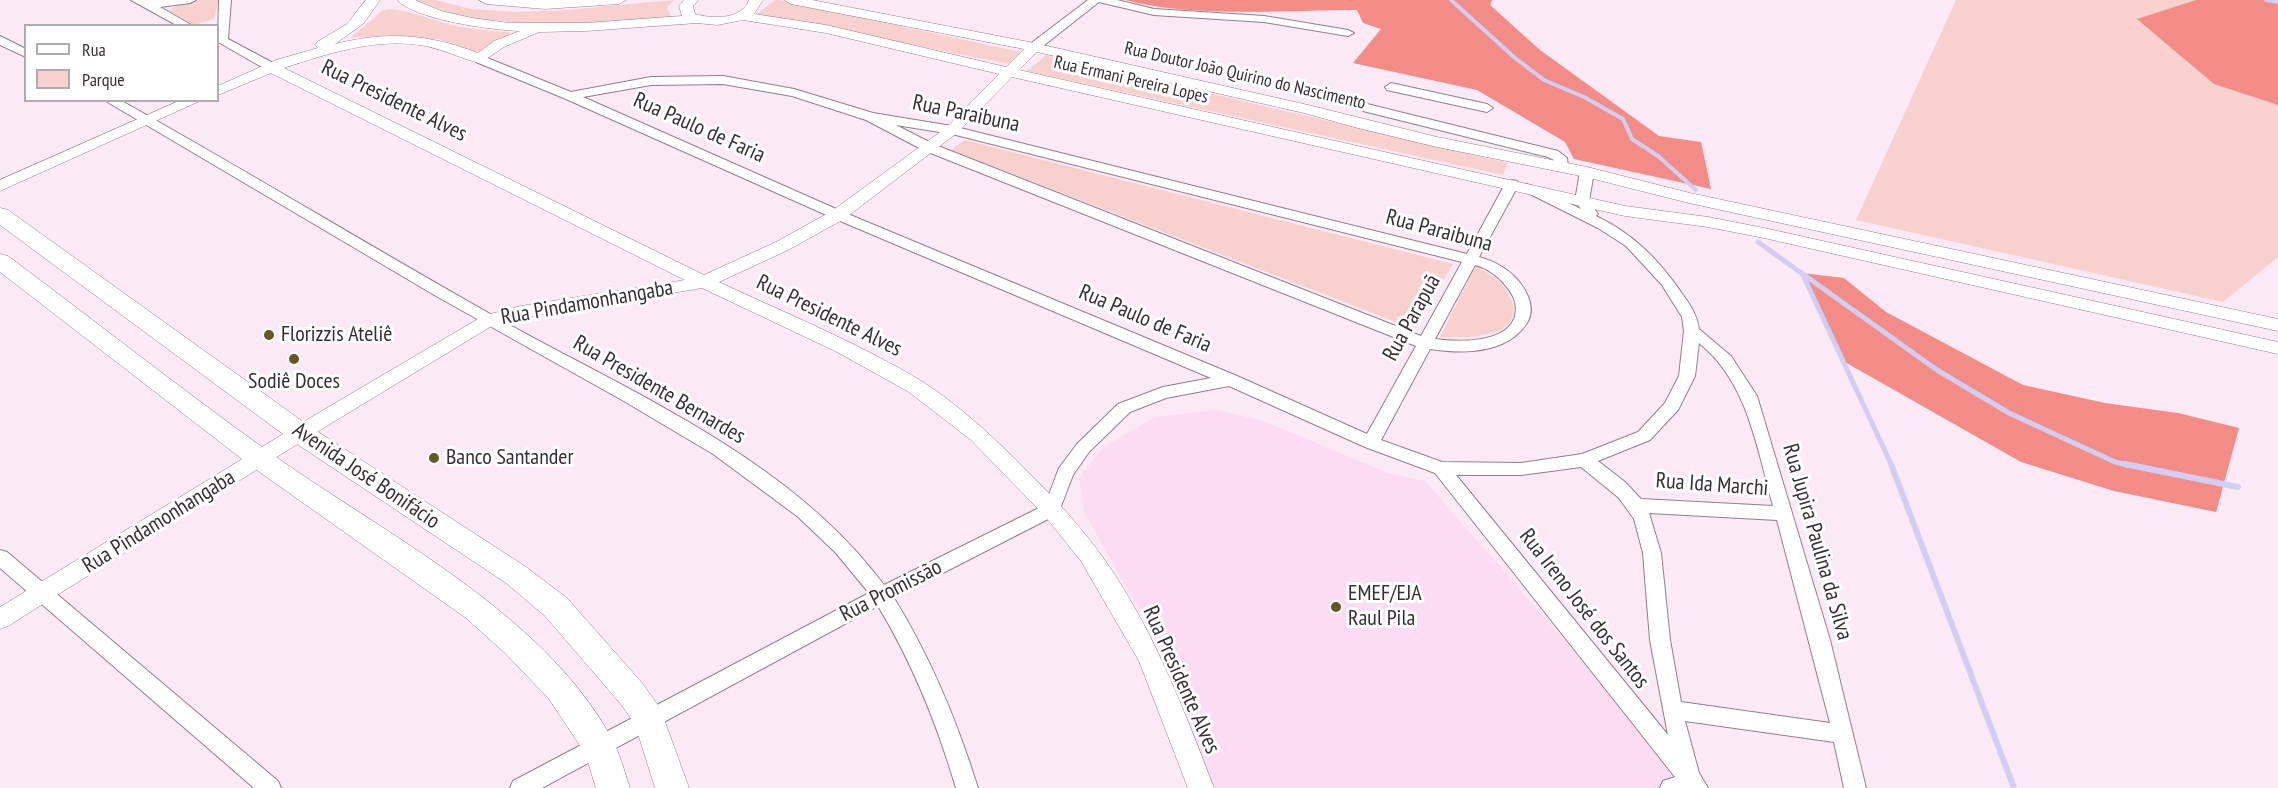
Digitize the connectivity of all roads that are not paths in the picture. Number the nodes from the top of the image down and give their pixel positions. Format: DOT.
graph roads {
  1 [pos="190,0"];
  2 [pos="225,0"];
  3 [pos="373,0"];
  4 [pos="404,0"];
  5 [pos="486,0"];
  6 [pos="619,0"];
  7 [pos="691,0"];
  8 [pos="756,0"];
  9 [pos="791,0"];
  10 [pos="1095,0"];
  11 [pos="1103,0"];
  12 [pos="143,3"];
  13 [pos="741,16"];
  14 [pos="695,19"];
  15 [pos="184,24"];
  16 [pos="540,29"];
  17 [pos="1348,33"];
  18 [pos="220,39"];
  19 [pos="346,39"];
  20 [pos="0,40"];
  21 [pos="1034,47"];
  22 [pos="24,53"];
  23 [pos="480,59"];
  24 [pos="271,67"];
  25 [pos="1009,72"];
  26 [pos="1391,87"];
  27 [pos="219,91"];
  28 [pos="570,96"];
  29 [pos="1440,97"];
  30 [pos="113,102"];
  31 [pos="191,102"];
  32 [pos="1367,108"];
  33 [pos="1487,108"];
  34 [pos="871,117"];
  35 [pos="148,122"];
  36 [pos="1426,122"];
  37 [pos="952,130"];
  38 [pos="928,147"];
  39 [pos="1538,163"];
  40 [pos="1561,167"];
  41 [pos="1587,172"];
  42 [pos="1517,185"];
  43 [pos="0,186"];
  44 [pos="1581,201"];
  45 [pos="0,215"];
  46 [pos="838,215"];
  47 [pos="1603,225"];
  48 [pos="1932,250"];
  49 [pos="1470,260"];
  50 [pos="0,261"];
  51 [pos="1931,270"];
  52 [pos="704,282"];
  53 [pos="489,320"];
  54 [pos="2278,325"];
  55 [pos="1692,331"];
  56 [pos="1424,343"];
  57 [pos="2278,348"];
  58 [pos="1231,380"];
  59 [pos="300,433"];
  60 [pos="1371,443"];
  61 [pos="260,459"];
  62 [pos="1584,460"];
  63 [pos="1441,468"];
  64 [pos="1635,505"];
  65 [pos="1052,509"];
  66 [pos="1785,514"];
  67 [pos="0,557"];
  68 [pos="41,594"];
  69 [pos="882,595"];
  70 [pos="0,619"];
  71 [pos="1674,710"];
  72 [pos="649,718"];
  73 [pos="1844,734"];
  74 [pos="599,747"];
  75 [pos="1686,786"];
  76 [pos="270,788"];
  77 [pos="521,788"];
  78 [pos="613,788"];
  79 [pos="672,788"];
  80 [pos="967,788"];
  81 [pos="1201,788"];
  82 [pos="1855,788"];
  1 -- 12 [label="street"];
  2 -- 18 [label="street"];
  3 -- 19 [label="street"];
  4 -- 16 [label="street"];
  5 -- 6 [label="street"];
  7 -- 14 [label="street"];
  8 -- 13 [label="street"];
  9 -- 21 [label="street, Rua Doutor João Quirino do Nascimento"];
  10 -- 21 [label="street"];
  11 -- 17 [label="street"];
  12 -- 15 [label="street"];
  13 -- 14 [label="street"];
  13 -- 25 [label="street, Rua Ermani Pereira Lopes"];
  14 -- 16 [label="street"];
  16 -- 23 [label="street"];
  18 -- 24 [label="street"];
  19 -- 23 [label="street, Rua Paulo de Faria"];
  19 -- 24 [label="street, Rua Paulo de Faria"];
  19 -- 24 [label="street"];
  20 -- 22 [label="street"];
  21 -- 25 [label="street, Rua Pindamonhangaba"];
  21 -- 39 [label="street, Rua Doutor João Quirino do Nascimento"];
  23 -- 28 [label="street, Rua Paulo de Faria"];
  24 -- 27 [label="street"];
  24 -- 52 [label="street, Rua Presidente Alves"];
  25 -- 37 [label="street, Rua Pindamonhangaba"];
  25 -- 42 [label="street, Rua Ermani Pereira Lopes"];
  26 -- 29 [label="street"];
  28 -- 34 [label="street, Rua Paraibuna"];
  28 -- 46 [label="street, Rua Paulo de Faria"];
  29 -- 33 [label="street"];
  29 -- 36 [label="street"];
  30 -- 35 [label="street, Rua Presidente Bernardes"];
  31 -- 35 [label="street"];
  32 -- 36 [label="street"];
  34 -- 37 [label="street, Rua Paraibuna"];
  34 -- 38 [label="street, Rua Paraibuna"];
  35 -- 43 [label="street"];
  35 -- 53 [label="street, Rua Presidente Bernardes"];
  36 -- 40 [label="street"];
  37 -- 38 [label="street, Rua Pindamonhangaba"];
  37 -- 49 [label="street, Rua Paraibuna"];
  38 -- 46 [label="street, Rua Pindamonhangaba"];
  38 -- 56 [label="street, Rua Paraibuna"];
  39 -- 40 [label="street, Rua Doutor João Quirino do Nascimento"];
  39 -- 42 [label="street"];
  40 -- 41 [label="street, Rua Doutor João Quirino do Nascimento"];
  41 -- 44 [label="street"];
  41 -- 48 [label="street, Rua Doutor João Quirino do Nascimento"];
  42 -- 44 [label="street, Rua Ermani Pereira Lopes"];
  42 -- 47 [label="street, Rua Paulo de Faria"];
  42 -- 49 [label="street, Rua Parapuã"];
  44 -- 47 [label="street"];
  44 -- 51 [label="street, Rua Ermani Pereira Lopes"];
  45 -- 59 [label="main road, Avenida José Bonifácio"];
  46 -- 52 [label="street, Rua Pindamonhangaba"];
  46 -- 58 [label="street, Rua Paulo de Faria"];
  47 -- 55 [label="street, Rua Paulo de Faria"];
  48 -- 51 [label="street"];
  48 -- 54 [label="street, Rua Doutor João Quirino do Nascimento"];
  49 -- 56 [label="street, Rua Parapuã"];
  49 -- 56 [label="street, Rua Paraibuna"];
  50 -- 61 [label="main road, Avenida José Bonifácio"];
  51 -- 57 [label="street, Rua Ermani Pereira Lopes"];
  52 -- 53 [label="street, Rua Pindamonhangaba"];
  52 -- 65 [label="street, Rua Presidente Alves"];
  53 -- 59 [label="street, Rua Pindamonhangaba"];
  53 -- 69 [label="street, Rua Presidente Bernardes"];
  55 -- 62 [label="street, Rua Paulo de Faria"];
  55 -- 66 [label="street, Rua Jupira Paulina da Silva"];
  56 -- 60 [label="street, Rua Parapuã"];
  58 -- 60 [label="street, Rua Paulo de Faria"];
  58 -- 65 [label="street"];
  59 -- 61 [label="street, Rua Pindamonhangaba"];
  59 -- 72 [label="main road, Avenida José Bonifácio"];
  60 -- 63 [label="street, Rua Paulo de Faria"];
  61 -- 68 [label="street, Rua Pindamonhangaba"];
  61 -- 74 [label="main road, Avenida José Bonifácio"];
  62 -- 63 [label="street, Rua Paulo de Faria"];
  62 -- 64 [label="street"];
  63 -- 75 [label="street, Rua Ireno José dos Santos"];
  64 -- 66 [label="street, Rua Ida Marchi"];
  64 -- 71 [label="street"];
  65 -- 69 [label="street, Rua Promissão"];
  65 -- 81 [label="street, Rua Presidente Alves"];
  66 -- 73 [label="street, Rua Jupira Paulina da Silva"];
  67 -- 68 [label="street"];
  68 -- 70 [label="street, Rua Pindamonhangaba"];
  68 -- 76 [label="street"];
  69 -- 72 [label="street, Rua Promissão"];
  69 -- 80 [label="street, Rua Presidente Bernardes"];
  71 -- 73 [label="street"];
  71 -- 75 [label="street"];
  72 -- 74 [label="street, Rua Promissão"];
  72 -- 79 [label="main road, Avenida José Bonifácio"];
  73 -- 82 [label="street, Rua Jupira Paulina da Silva"];
  74 -- 77 [label="street, Rua Promissão"];
  74 -- 78 [label="main road, Avenida José Bonifácio"];
}
